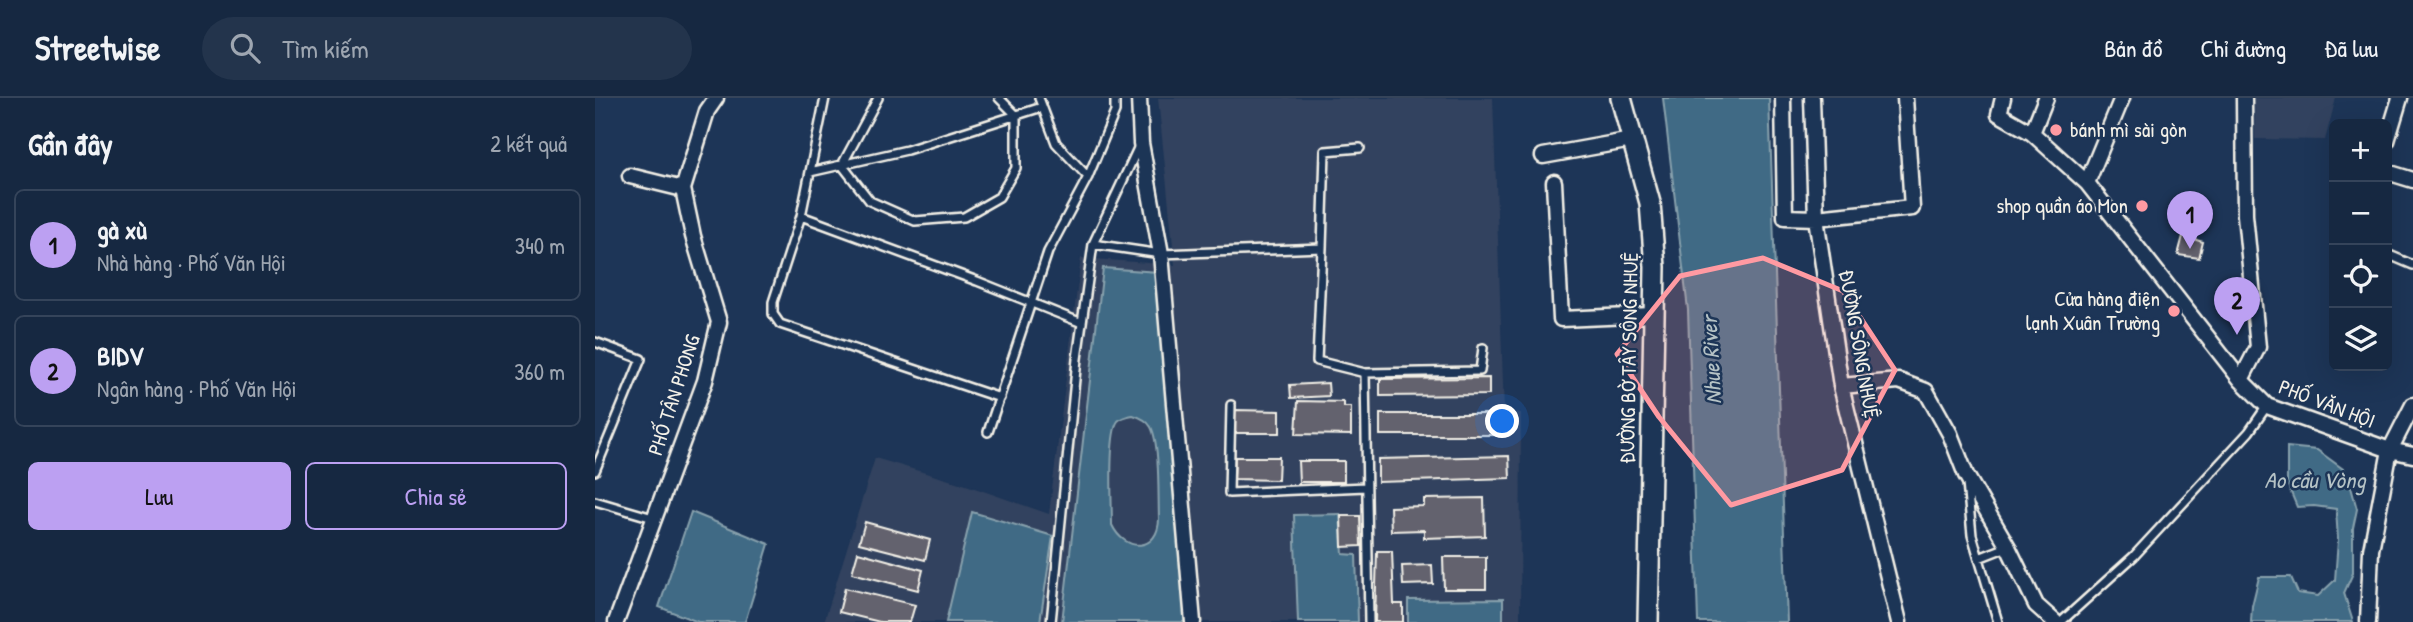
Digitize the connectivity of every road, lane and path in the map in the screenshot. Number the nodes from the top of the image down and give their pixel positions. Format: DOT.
graph roads {
  1 [pos="825,98"];
  2 [pos="878,98"];
  3 [pos="999,98"];
  4 [pos="1039,98"];
  5 [pos="1115,98"];
  6 [pos="1139,98"];
  7 [pos="1621,98"];
  8 [pos="1783,98"];
  9 [pos="1812,98"];
  10 [pos="1905,98"];
  11 [pos="2003,98"];
  12 [pos="2046,98"];
  13 [pos="2122,98"];
  14 [pos="2244,98"];
  15 [pos="2400,98"];
  16 [pos="711,99"];
  17 [pos="1042,107"];
  18 [pos="1016,115"];
  19 [pos="2392,124"];
  20 [pos="2032,133"];
  21 [pos="1632,140"];
  22 [pos="1141,143"];
  23 [pos="1360,148"];
  24 [pos="1543,156"];
  25 [pos="842,165"];
  26 [pos="810,172"];
  27 [pos="2392,174"];
  28 [pos="630,176"];
  29 [pos="1088,177"];
  30 [pos="2413,180"];
  31 [pos="1554,182"];
  32 [pos="2087,183"];
  33 [pos="683,188"];
  34 [pos="801,216"];
  35 [pos="1816,218"];
  36 [pos="1093,244"];
  37 [pos="1322,248"];
  38 [pos="1161,254"];
  39 [pos="2392,256"];
  40 [pos="2413,265"];
  41 [pos="1031,303"];
  42 [pos="1654,315"];
  43 [pos="1082,323"];
  44 [pos="595,342"];
  45 [pos="1483,348"];
  46 [pos="1365,373"];
  47 [pos="2241,380"];
  48 [pos="1843,392"];
  49 [pos="1000,398"];
  50 [pos="1231,405"];
  51 [pos="2413,405"];
  52 [pos="2267,406"];
  53 [pos="988,432"];
  54 [pos="2390,450"];
  55 [pos="2413,455"];
  56 [pos="596,466"];
  57 [pos="1966,475"];
  58 [pos="1366,487"];
  59 [pos="595,501"];
  60 [pos="653,519"];
  61 [pos="2008,547"];
  62 [pos="1979,558"];
  63 [pos="616,622"];
  64 [pos="1051,622"];
  65 [pos="1192,622"];
  66 [pos="1369,622"];
  67 [pos="1648,622"];
  68 [pos="1899,622"];
  69 [pos="1998,622"];
  70 [pos="2055,622"];
  71 [pos="2061,622"];
  72 [pos="2368,622"];
  1 -- 26 [label="lane"];
  2 -- 25 [label="lane"];
  3 -- 18 [label="lane"];
  4 -- 17 [label="lane"];
  5 -- 29 [label="lane"];
  6 -- 22 [label="street"];
  7 -- 21 [label="street, ĐƯỜNG BỜ TÂY SÔNG NHUỆ"];
  8 -- 35 [label="street"];
  9 -- 35 [label="street, ĐƯỜNG SÔNG NHUỆ"];
  10 -- 35 [label="street"];
  11 -- 20 [label="street, PHỐ VĂN HỘI"];
  12 -- 20 [label="street"];
  13 -- 32 [label="street"];
  14 -- 47 [label="street"];
  15 -- 19 [label="street"];
  16 -- 33 [label="street, PHỐ TÂN PHONG"];
  17 -- 18 [label="lane"];
  17 -- 29 [label="lane"];
  18 -- 25 [label="lane"];
  18 -- 25 [label="lane"];
  20 -- 32 [label="street, PHỐ VĂN HỘI"];
  21 -- 24 [label="street"];
  21 -- 42 [label="street, ĐƯỜNG BỜ TÂY SÔNG NHUỆ"];
  22 -- 36 [label="lane"];
  22 -- 38 [label="street"];
  23 -- 37 [label="lane"];
  25 -- 26 [label="lane"];
  26 -- 34 [label="lane"];
  27 -- 30 [label="street"];
  28 -- 33 [label="street"];
  29 -- 41 [label="lane"];
  31 -- 42 [label="street"];
  32 -- 47 [label="street, PHỐ VĂN HỘI"];
  33 -- 60 [label="street, PHỐ TÂN PHONG"];
  34 -- 41 [label="lane"];
  34 -- 49 [label="lane"];
  35 -- 48 [label="street, ĐƯỜNG SÔNG NHUỆ"];
  36 -- 38 [label="lane"];
  36 -- 43 [label="lane"];
  37 -- 38 [label="lane"];
  37 -- 46 [label="lane"];
  38 -- 65 [label="street"];
  39 -- 40 [label="lane"];
  41 -- 43 [label="lane"];
  41 -- 49 [label="lane"];
  42 -- 67 [label="street, ĐƯỜNG BỜ TÂY SÔNG NHUỆ"];
  43 -- 64 [label="lane"];
  44 -- 56 [label="lane"];
  45 -- 46 [label="lane"];
  46 -- 58 [label="lane"];
  47 -- 52 [label="street, PHỐ VĂN HỘI"];
  48 -- 57 [label="street"];
  48 -- 68 [label="street, ĐƯỜNG SÔNG NHUỆ"];
  49 -- 53 [label="lane"];
  50 -- 58 [label="lane"];
  51 -- 54 [label="street"];
  52 -- 54 [label="street, PHỐ VĂN HỘI"];
  52 -- 71 [label="lane"];
  54 -- 55 [label="street, PHỐ VĂN HỘI"];
  54 -- 72 [label="street"];
  57 -- 61 [label="street"];
  57 -- 62 [label="lane"];
  58 -- 66 [label="lane"];
  59 -- 60 [label="lane"];
  60 -- 63 [label="street, PHỐ TÂN PHONG"];
  61 -- 62 [label="lane"];
  61 -- 70 [label="street"];
  62 -- 69 [label="lane"];
}
